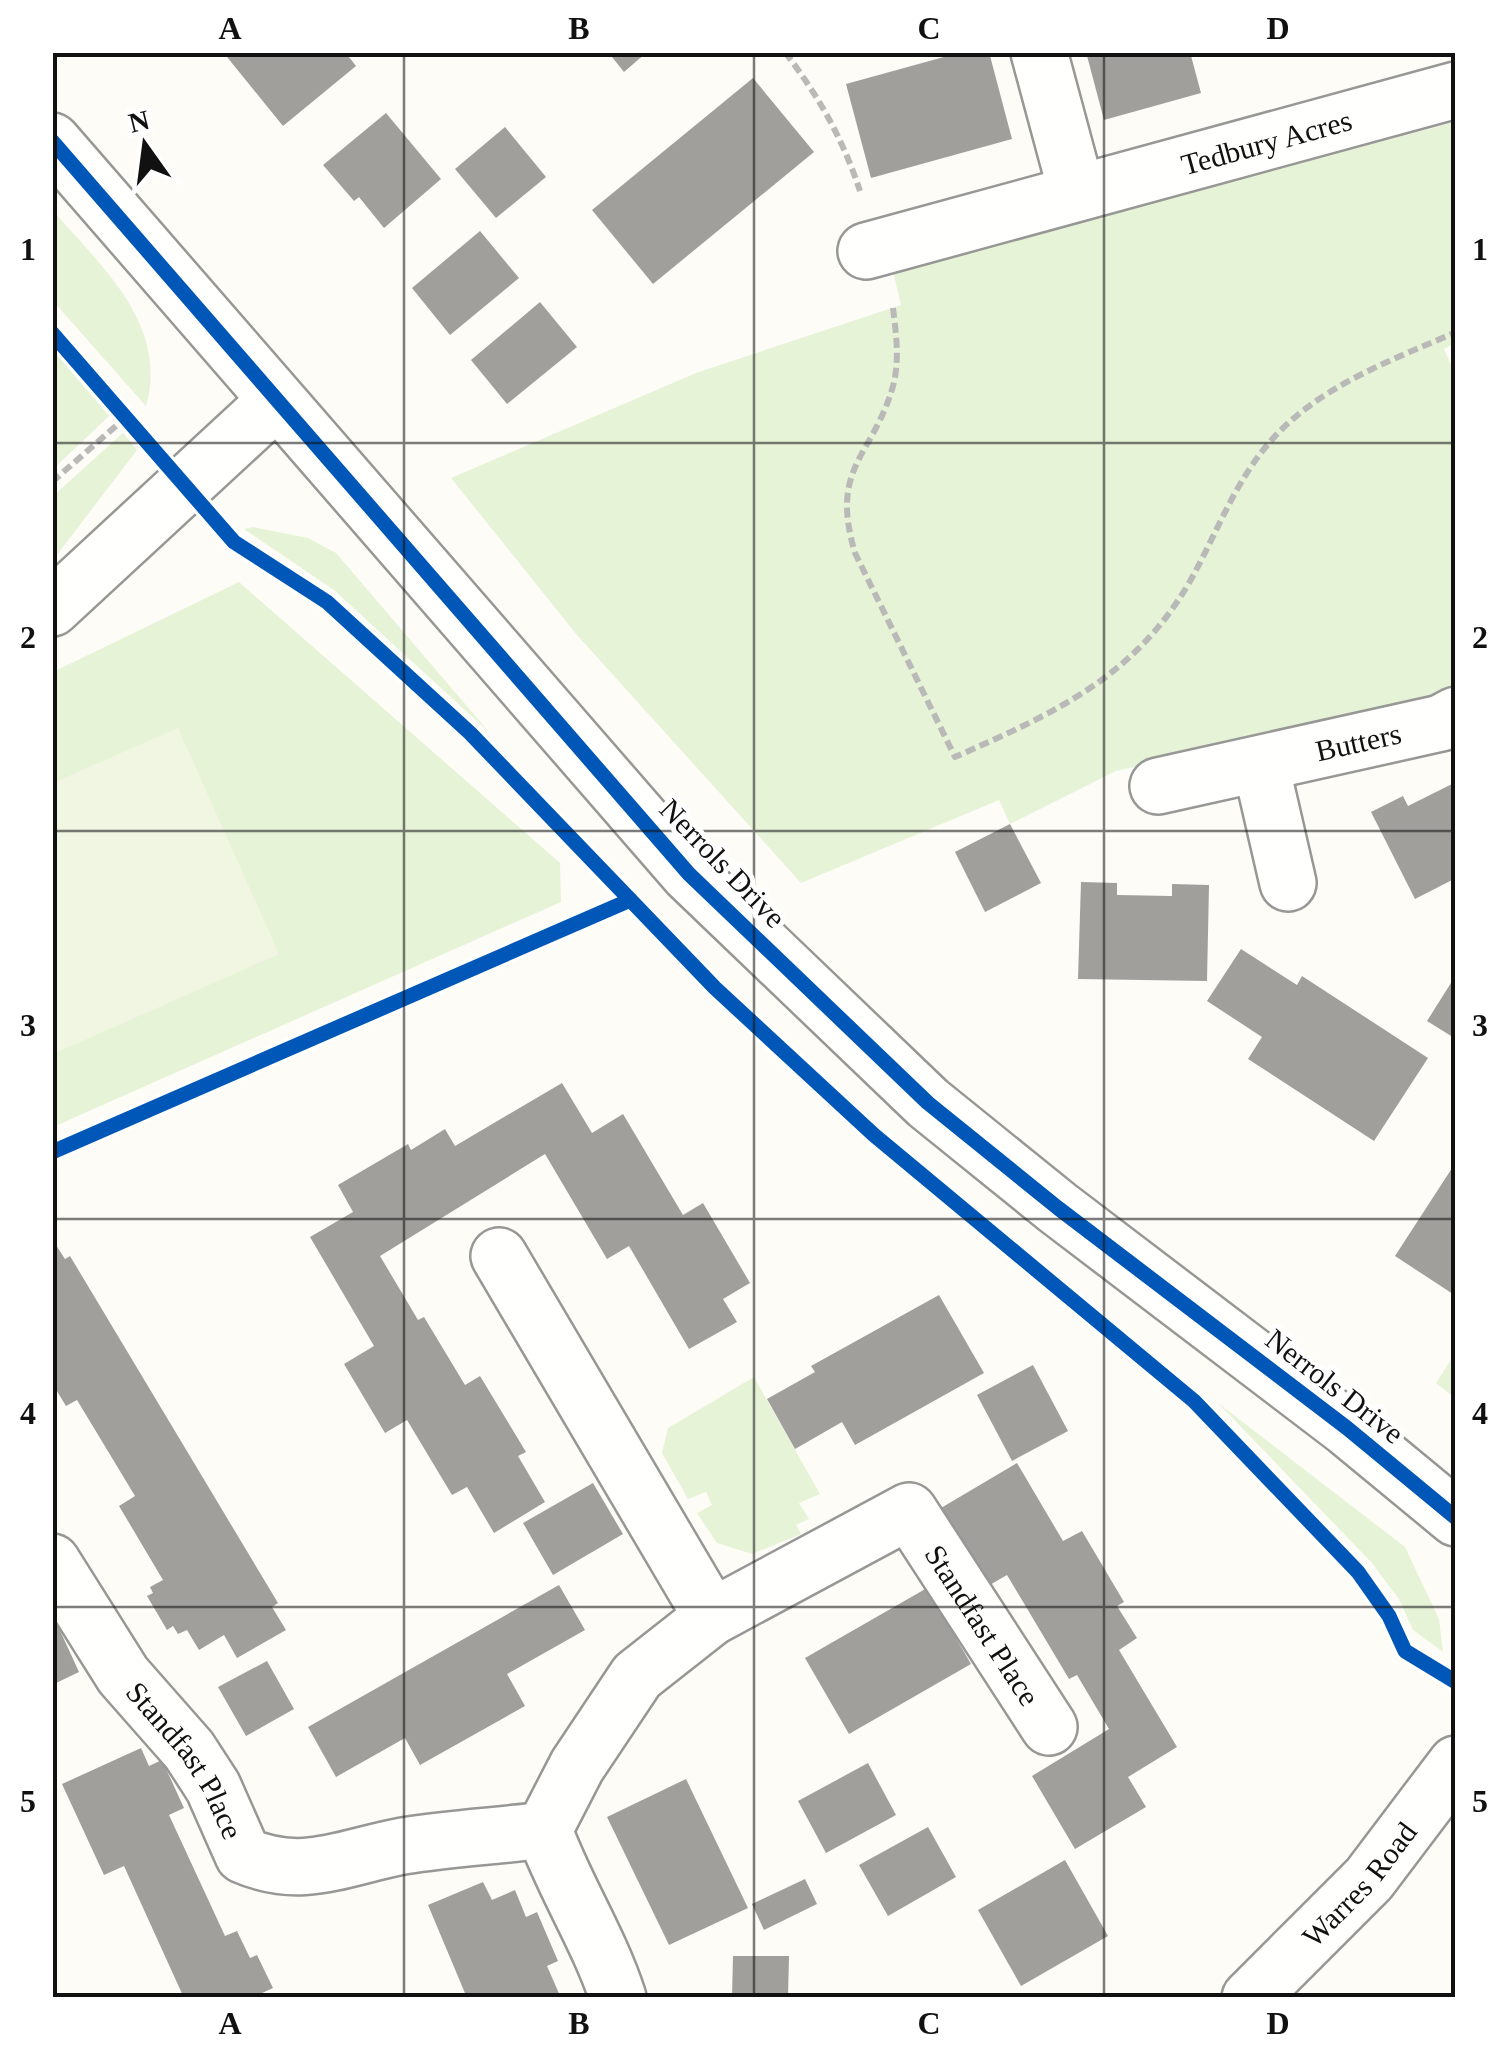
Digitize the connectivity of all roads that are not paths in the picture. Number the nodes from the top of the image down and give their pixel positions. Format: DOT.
graph roads {
  1 [pos="1039,52"];
  2 [pos="1456,90"];
  3 [pos="52,141"];
  4 [pos="1077,193"];
  5 [pos="871,250"];
  6 [pos="276,401"];
  7 [pos="52,608"];
  8 [pos="1456,715"];
  9 [pos="1261,766"];
  10 [pos="1158,786"];
  11 [pos="1288,882"];
  12 [pos="500,1256"];
  13 [pos="1456,1518"];
  14 [pos="52,1562"];
  15 [pos="712,1616"];
  16 [pos="1049,1727"];
  17 [pos="1456,1764"];
  18 [pos="544,1830"];
  19 [pos="618,1998"];
  20 [pos="1250,1998"];
  1 -- 4 [label="street"];
  2 -- 4 [label="street, Tedbury Acres"];
  3 -- 6 [label="street, Nerrols Drive"];
  4 -- 5 [label="street, Tedbury Acres"];
  6 -- 7 [label="street"];
  6 -- 13 [label="street, Nerrols Drive"];
  8 -- 9 [label="street, Butters"];
  9 -- 10 [label="street, Butters"];
  9 -- 11 [label="street"];
  12 -- 15 [label="street"];
  14 -- 18 [label="street, Standfast Place"];
  15 -- 16 [label="street, Standfast Place"];
  15 -- 18 [label="street, Standfast Place"];
  17 -- 20 [label="street, Warres Road"];
  18 -- 19 [label="street"];
}
